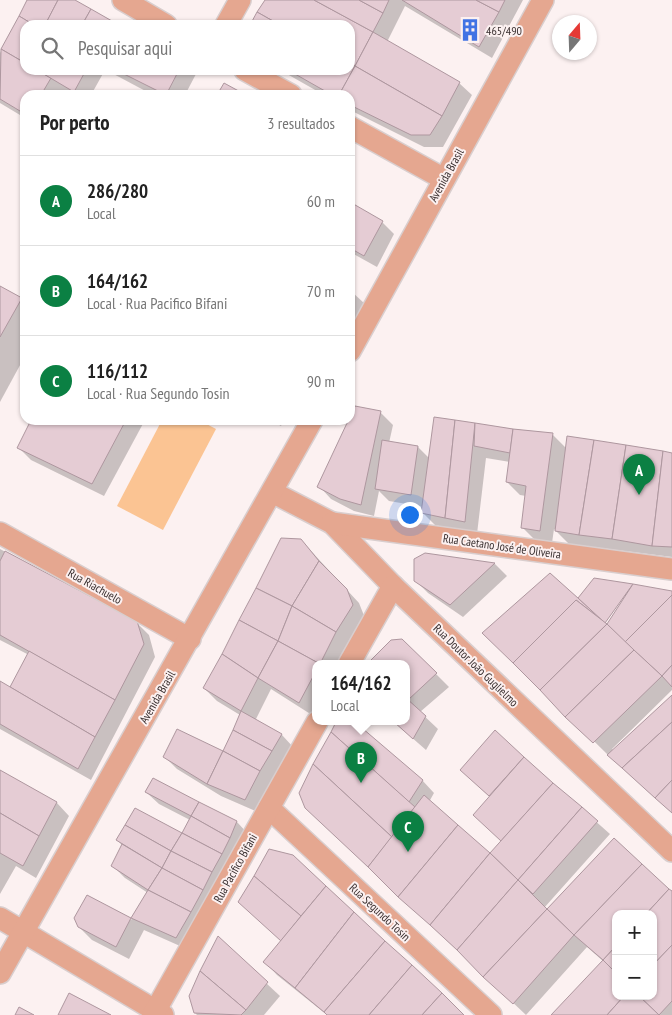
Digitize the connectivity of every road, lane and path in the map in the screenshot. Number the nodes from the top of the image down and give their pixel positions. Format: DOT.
graph roads {
  1 [pos="123,0"];
  2 [pos="240,0"];
  3 [pos="542,0"];
  4 [pos="157,20"];
  5 [pos="229,20"];
  6 [pos="254,75"];
  7 [pos="282,90"];
  8 [pos="355,130"];
  9 [pos="444,179"];
  10 [pos="355,342"];
  11 [pos="309,425"];
  12 [pos="272,492"];
  13 [pos="332,524"];
  14 [pos="0,534"];
  15 [pos="672,569"];
  16 [pos="393,586"];
  17 [pos="190,639"];
  18 [pos="351,660"];
  19 [pos="315,725"];
  20 [pos="269,808"];
  21 [pos="672,851"];
  22 [pos="0,918"];
  23 [pos="23,932"];
  24 [pos="0,973"];
  25 [pos="157,1013"];
  26 [pos="491,1015"];
  1 -- 4 [label="street"];
  2 -- 5 [label="street"];
  3 -- 9 [label="street, Avenida Brasil"];
  6 -- 7 [label="street"];
  8 -- 9 [label="street"];
  9 -- 10 [label="street, Avenida Brasil"];
  11 -- 12 [label="street, Avenida Brasil"];
  12 -- 13 [label="street, Rua Doutor João Guglielmo"];
  12 -- 17 [label="street, Avenida Brasil"];
  13 -- 15 [label="street, Rua Caetano José de Oliveira"];
  13 -- 16 [label="street, Rua Doutor João Guglielmo"];
  14 -- 17 [label="street, Rua Riachuelo"];
  16 -- 18 [label="street"];
  16 -- 21 [label="street, Rua Doutor João Guglielmo"];
  17 -- 23 [label="street, Avenida Brasil"];
  19 -- 20 [label="street, Rua Pacifico Bifani"];
  20 -- 25 [label="street, Rua Pacifico Bifani"];
  20 -- 26 [label="street, Rua Segundo Tosin"];
  22 -- 23 [label="street"];
  23 -- 24 [label="street, Avenida Brasil"];
  23 -- 25 [label="street"];
}
